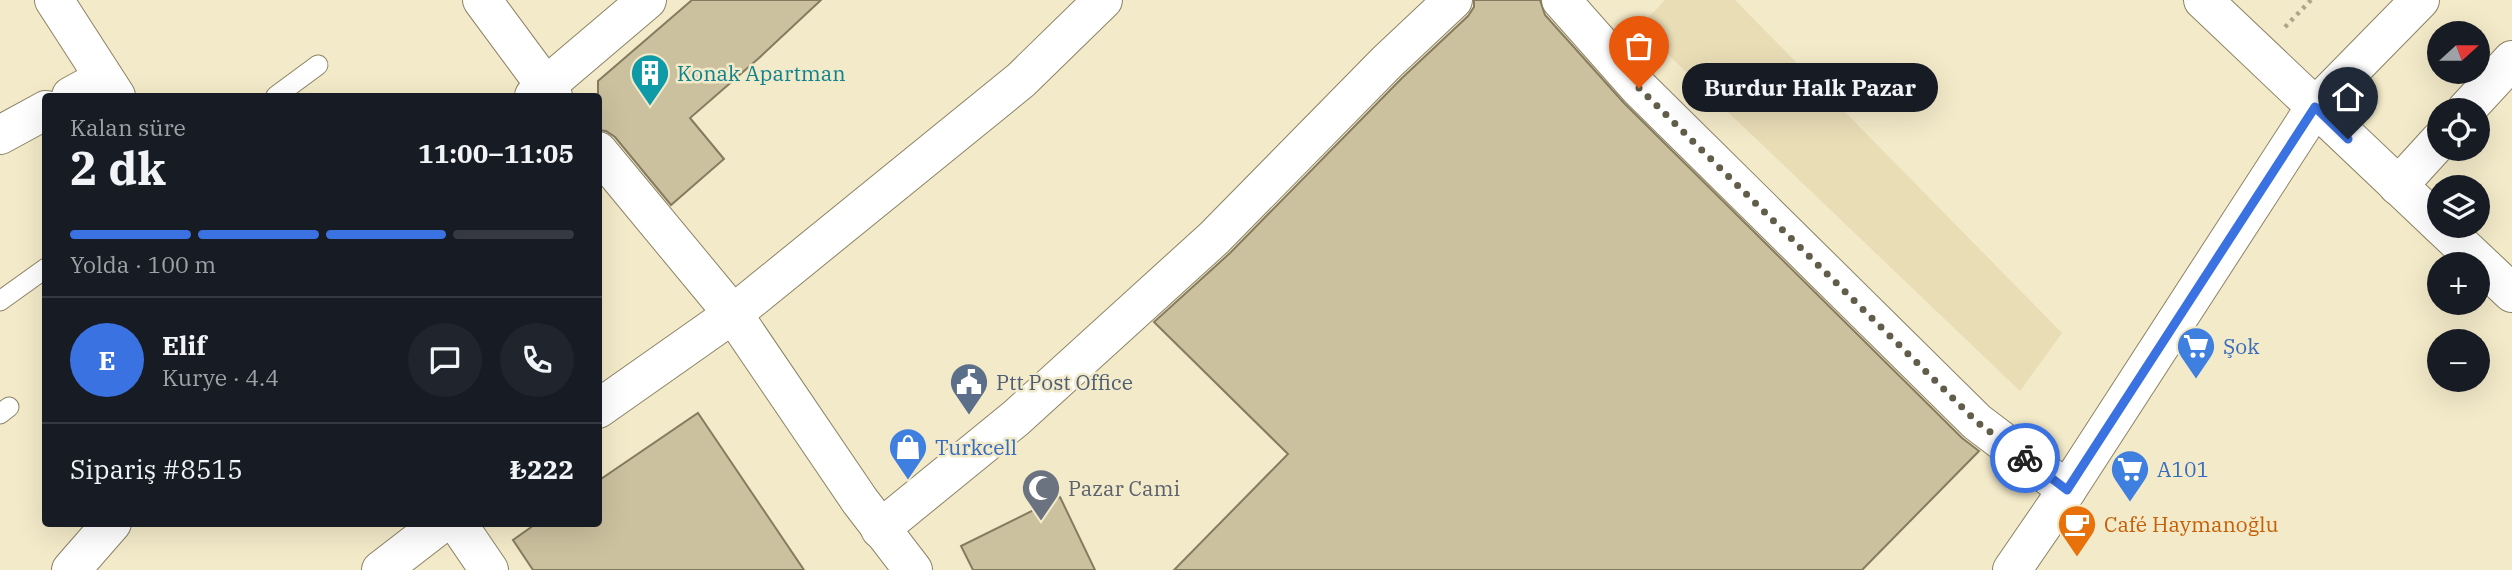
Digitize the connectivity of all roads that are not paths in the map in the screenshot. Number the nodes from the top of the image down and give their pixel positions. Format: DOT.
graph roads {
  1 [pos="54,0"];
  2 [pos="482,0"];
  3 [pos="647,0"];
  4 [pos="1103,0"];
  5 [pos="1453,0"];
  6 [pos="1561,0"];
  7 [pos="2203,0"];
  8 [pos="2420,0"];
  9 [pos="2512,60"];
  10 [pos="318,65"];
  11 [pos="110,87"];
  12 [pos="84,93"];
  13 [pos="280,93"];
  14 [pos="544,93"];
  15 [pos="2477,98"];
  16 [pos="2315,107"];
  17 [pos="42,112"];
  18 [pos="0,135"];
  19 [pos="2427,154"];
  20 [pos="602,156"];
  21 [pos="2398,186"];
  22 [pos="2427,213"];
  23 [pos="2454,238"];
  24 [pos="42,271"];
  25 [pos="2512,293"];
  26 [pos="0,301"];
  27 [pos="733,314"];
  28 [pos="602,406"];
  29 [pos="2067,490"];
  30 [pos="109,527"];
  31 [pos="437,527"];
  32 [pos="460,527"];
  33 [pos="880,529"];
  34 [pos="71,570"];
  35 [pos="381,570"];
  36 [pos="489,570"];
  37 [pos="913,570"];
  38 [pos="2012,570"];
  1 -- 11 [label="street"];
  2 -- 14 [label="street"];
  3 -- 14 [label="street"];
  4 -- 27 [label="street"];
  5 -- 33 [label="street"];
  6 -- 29 [label="street"];
  7 -- 16 [label="street"];
  8 -- 16 [label="street"];
  9 -- 15 [label="street"];
  10 -- 13 [label="lane"];
  11 -- 12 [label="street"];
  16 -- 21 [label="street"];
  16 -- 29 [label="street"];
  17 -- 18 [label="street"];
  19 -- 21 [label="street"];
  20 -- 27 [label="street"];
  21 -- 22 [label="street"];
  23 -- 25 [label="street"];
  24 -- 26 [label="lane"];
  27 -- 28 [label="street"];
  27 -- 33 [label="street"];
  29 -- 38 [label="street"];
  30 -- 34 [label="street"];
  31 -- 35 [label="street"];
  32 -- 36 [label="street"];
  33 -- 37 [label="street"];
}
